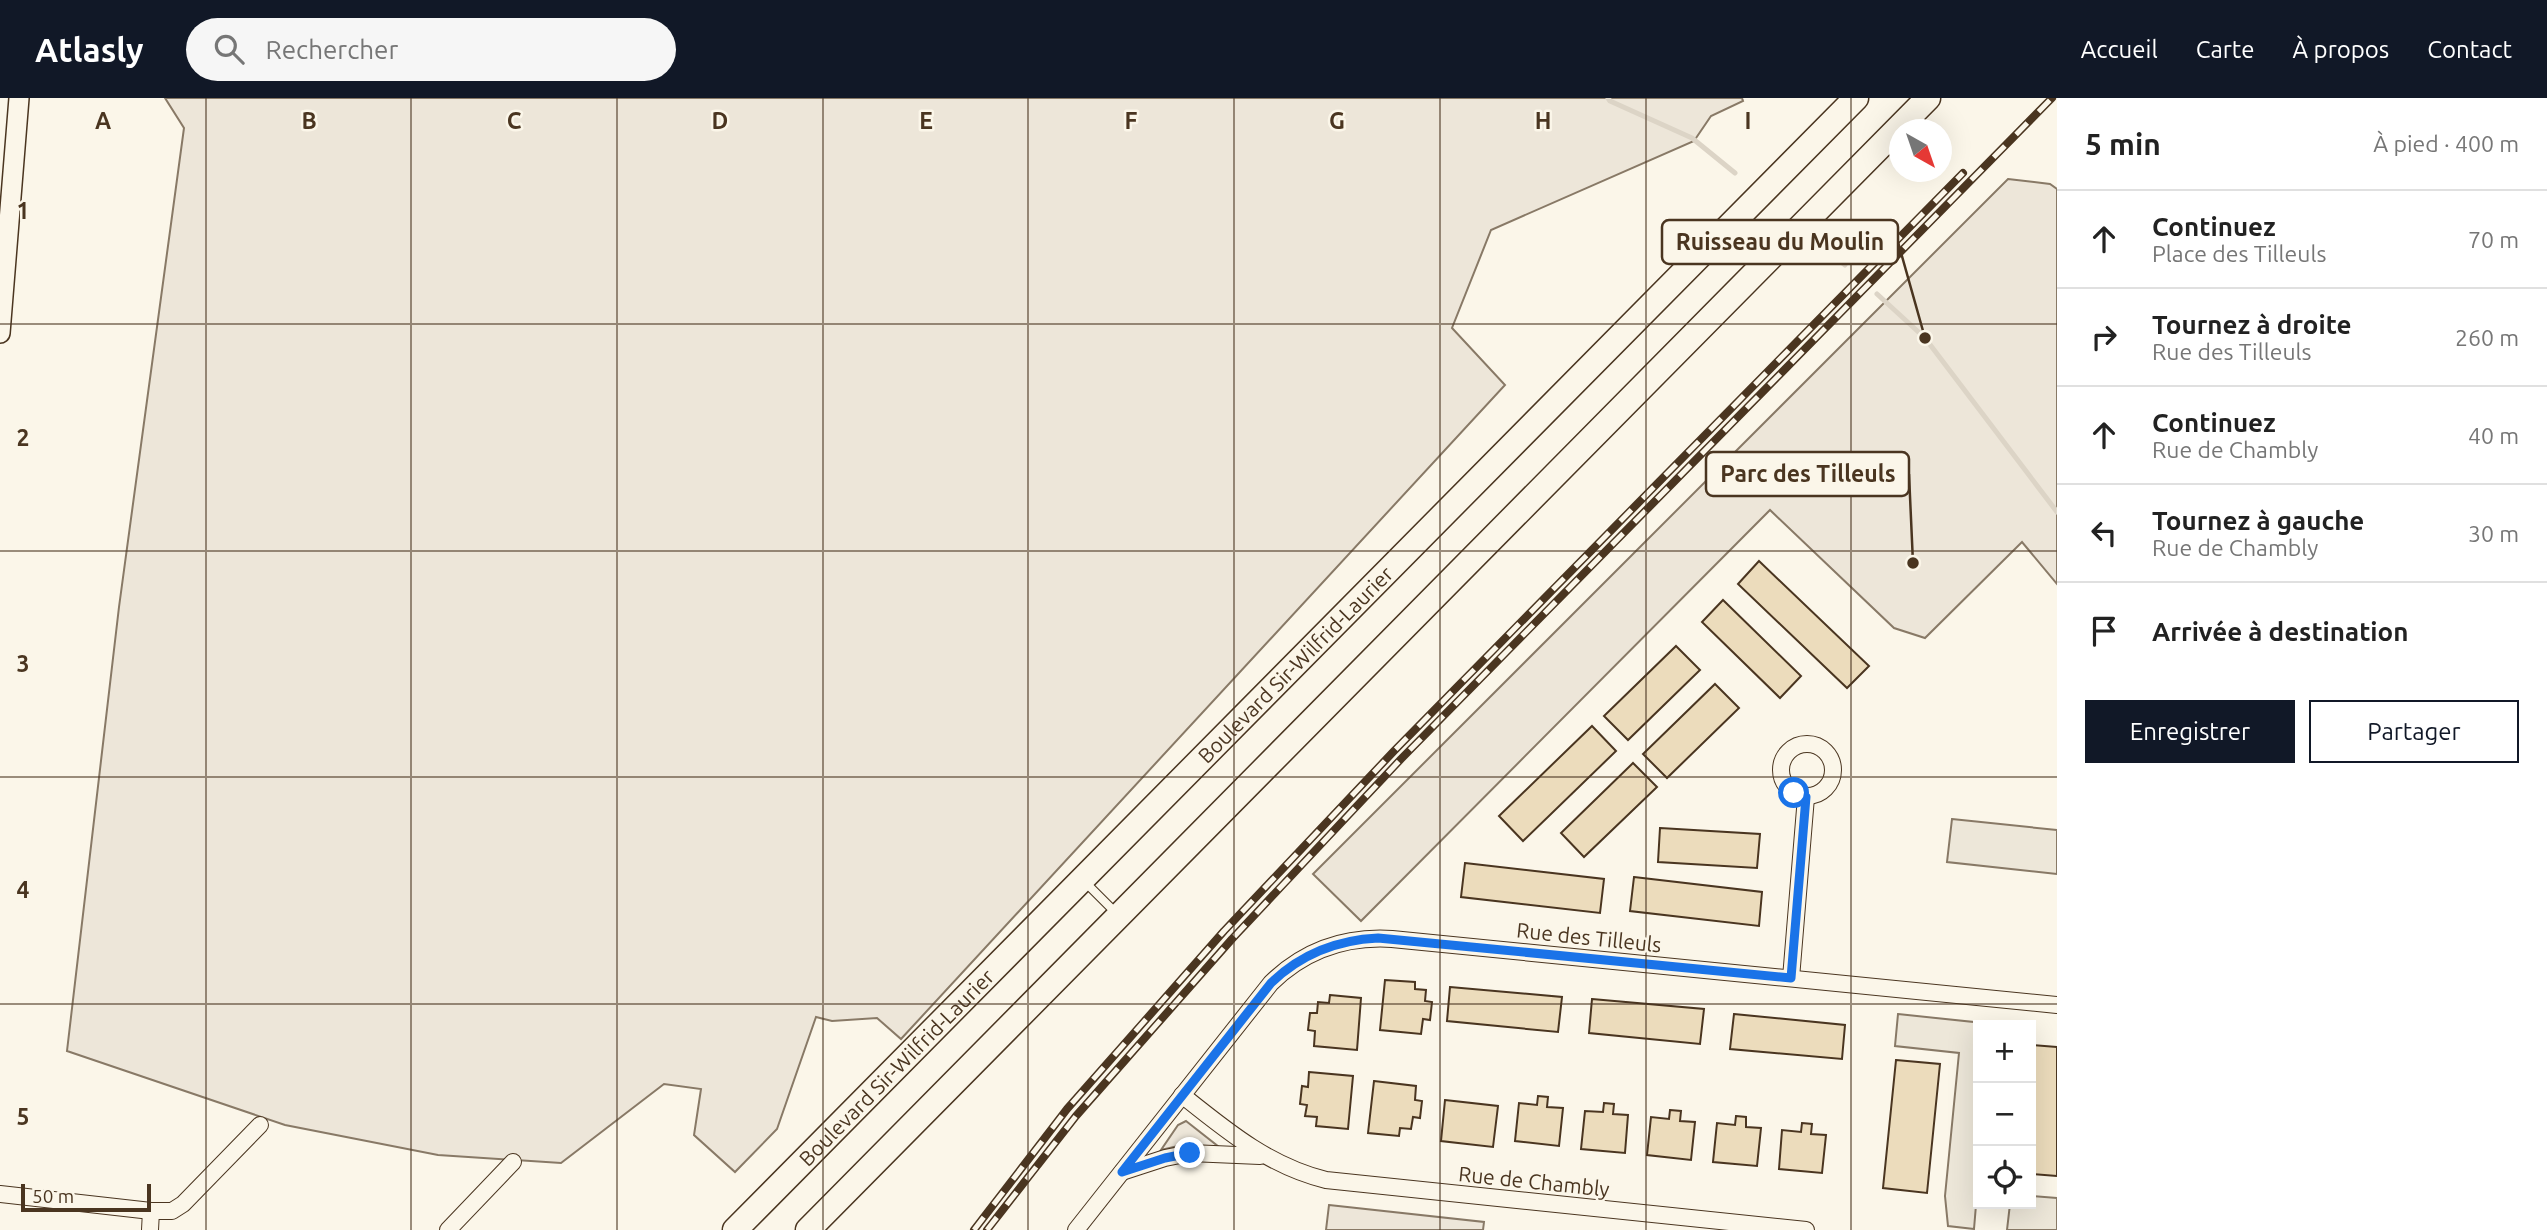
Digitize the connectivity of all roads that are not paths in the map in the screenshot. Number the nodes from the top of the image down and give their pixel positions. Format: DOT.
graph roads {
  1 [pos="19,98"];
  2 [pos="1856,98"];
  3 [pos="1928,98"];
  4 [pos="0,333"];
  5 [pos="1806,797"];
  6 [pos="1082,879"];
  7 [pos="1119,916"];
  8 [pos="1791,978"];
  9 [pos="2057,1005"];
  10 [pos="1182,1095"];
  11 [pos="260,1125"];
  12 [pos="1263,1156"];
  13 [pos="513,1162"];
  14 [pos="1122,1172"];
  15 [pos="0,1194"];
  16 [pos="151,1211"];
  17 [pos="150,1230"];
  18 [pos="448,1230"];
  19 [pos="735,1230"];
  20 [pos="808,1230"];
  21 [pos="1076,1230"];
  22 [pos="1806,1230"];
  1 -- 4 [label="street"];
  2 -- 6 [label="main road, Boulevard Sir-Wilfrid-Laurier"];
  3 -- 7 [label="main road"];
  5 -- 8 [label="street"];
  6 -- 7 [label="lane"];
  6 -- 19 [label="main road, Boulevard Sir-Wilfrid-Laurier"];
  7 -- 20 [label="main road"];
  8 -- 9 [label="street, Rue des Tilleuls"];
  8 -- 10 [label="street, Rue des Tilleuls"];
  10 -- 12 [label="street, Rue de Chambly"];
  10 -- 14 [label="street"];
  11 -- 16 [label="street"];
  12 -- 14 [label="street, Rue de Chambly"];
  12 -- 22 [label="street, Rue de Chambly"];
  13 -- 18 [label="street"];
  14 -- 21 [label="street"];
  15 -- 16 [label="street"];
  16 -- 17 [label="street"];
}
